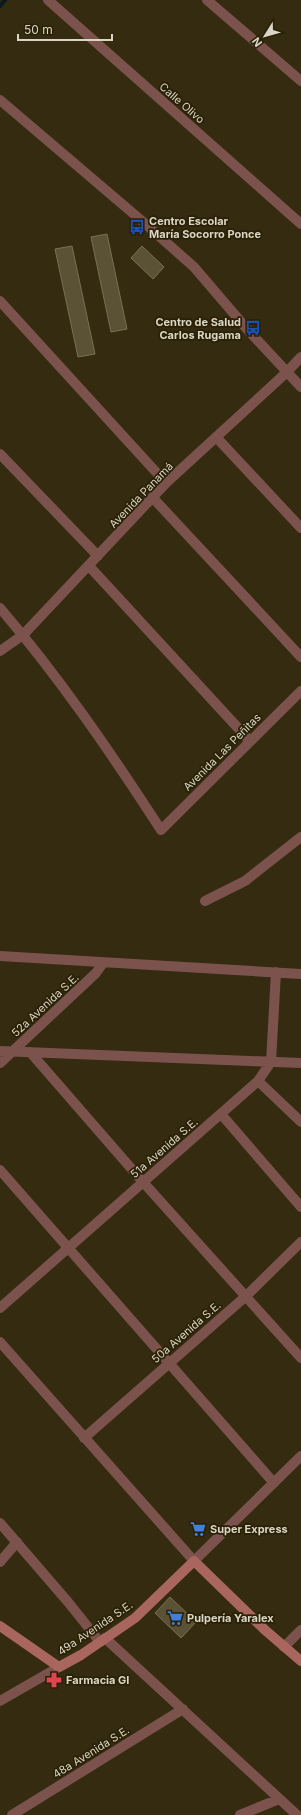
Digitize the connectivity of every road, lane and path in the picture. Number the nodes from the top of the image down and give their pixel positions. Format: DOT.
graph roads {
  1 [pos="207,0"];
  2 [pos="50,1"];
  3 [pos="301,81"];
  4 [pos="0,100"];
  5 [pos="301,224"];
  6 [pos="0,301"];
  7 [pos="301,357"];
  8 [pos="287,372"];
  9 [pos="301,387"];
  10 [pos="216,437"];
  11 [pos="0,454"];
  12 [pos="166,483"];
  13 [pos="153,498"];
  14 [pos="301,528"];
  15 [pos="98,556"];
  16 [pos="89,566"];
  17 [pos="0,608"];
  18 [pos="23,634"];
  19 [pos="0,652"];
  20 [pos="301,657"];
  21 [pos="301,691"];
  22 [pos="250,741"];
  23 [pos="301,837"];
  24 [pos="205,901"];
  25 [pos="0,956"];
  26 [pos="103,963"];
  27 [pos="276,972"];
  28 [pos="301,974"];
  29 [pos="0,1051"];
  30 [pos="12,1052"];
  31 [pos="30,1052"];
  32 [pos="271,1062"];
  33 [pos="0,1063"];
  34 [pos="301,1064"];
  35 [pos="258,1081"];
  36 [pos="221,1114"];
  37 [pos="301,1122"];
  38 [pos="0,1170"];
  39 [pos="143,1182"];
  40 [pos="301,1207"];
  41 [pos="301,1242"];
  42 [pos="68,1248"];
  43 [pos="245,1297"];
  44 [pos="0,1308"];
  45 [pos="0,1342"];
  46 [pos="301,1358"];
  47 [pos="169,1362"];
  48 [pos="84,1438"];
  49 [pos="301,1456"];
  50 [pos="274,1483"];
  51 [pos="0,1523"];
  52 [pos="16,1542"];
  53 [pos="0,1562"];
  54 [pos="194,1562"];
  55 [pos="0,1626"];
  56 [pos="301,1630"];
  57 [pos="103,1640"];
  58 [pos="284,1647"];
  59 [pos="301,1661"];
  60 [pos="59,1667"];
  61 [pos="0,1701"];
  62 [pos="183,1709"];
  63 [pos="279,1799"];
  64 [pos="12,1815"];
  65 [pos="240,1815"];
  66 [pos="297,1815"];
  1 -- 3 [label="street"];
  2 -- 5 [label="street, Calle Olivo"];
  4 -- 8 [label="street"];
  6 -- 12 [label="street"];
  7 -- 8 [label="street, Avenida Panamá"];
  8 -- 9 [label="street"];
  8 -- 10 [label="street, Avenida Panamá"];
  10 -- 12 [label="street, Avenida Panamá"];
  10 -- 14 [label="street"];
  11 -- 15 [label="street"];
  12 -- 13 [label="street, Avenida Panamá"];
  13 -- 15 [label="street, Avenida Panamá"];
  13 -- 20 [label="street"];
  15 -- 16 [label="street, Avenida Panamá"];
  16 -- 18 [label="street, Avenida Panamá"];
  16 -- 22 [label="street"];
  17 -- 18 [label="street"];
  18 -- 19 [label="street, Avenida Panamá"];
  18 -- 22 [label="street, Avenida Las Peñitas"];
  21 -- 22 [label="street, Avenida Las Peñitas"];
  23 -- 24 [label="street"];
  25 -- 26 [label="street"];
  26 -- 27 [label="street"];
  26 -- 30 [label="street, 52a Avenida S.E."];
  27 -- 28 [label="street"];
  27 -- 32 [label="street"];
  29 -- 30 [label="street"];
  30 -- 31 [label="street"];
  30 -- 33 [label="street, 52a Avenida S.E."];
  31 -- 32 [label="street"];
  31 -- 39 [label="street"];
  32 -- 34 [label="street"];
  32 -- 35 [label="street, 51a Avenida S.E."];
  35 -- 36 [label="street, 51a Avenida S.E."];
  35 -- 37 [label="street"];
  36 -- 39 [label="street, 51a Avenida S.E."];
  36 -- 40 [label="street"];
  38 -- 42 [label="street"];
  39 -- 42 [label="street, 51a Avenida S.E."];
  39 -- 43 [label="street"];
  41 -- 43 [label="street, 50a Avenida S.E."];
  42 -- 44 [label="street, 51a Avenida S.E."];
  42 -- 47 [label="street"];
  43 -- 46 [label="street"];
  43 -- 47 [label="street, 50a Avenida S.E."];
  45 -- 48 [label="street"];
  47 -- 48 [label="street, 50a Avenida S.E."];
  47 -- 50 [label="street"];
  48 -- 54 [label="street"];
  49 -- 50 [label="street"];
  50 -- 54 [label="street"];
  51 -- 52 [label="street"];
  52 -- 53 [label="street"];
  52 -- 57 [label="street"];
  54 -- 57 [label="street, 49a Avenida S.E."];
  54 -- 58 [label="street"];
  55 -- 60 [label="street"];
  56 -- 58 [label="street"];
  57 -- 60 [label="street, 49a Avenida S.E."];
  57 -- 62 [label="street"];
  58 -- 59 [label="street"];
  60 -- 61 [label="street, 49a Avenida S.E."];
  62 -- 63 [label="street"];
  62 -- 64 [label="street, 48a Avenida S.E."];
  63 -- 65 [label="street"];
  63 -- 66 [label="street"];
}
